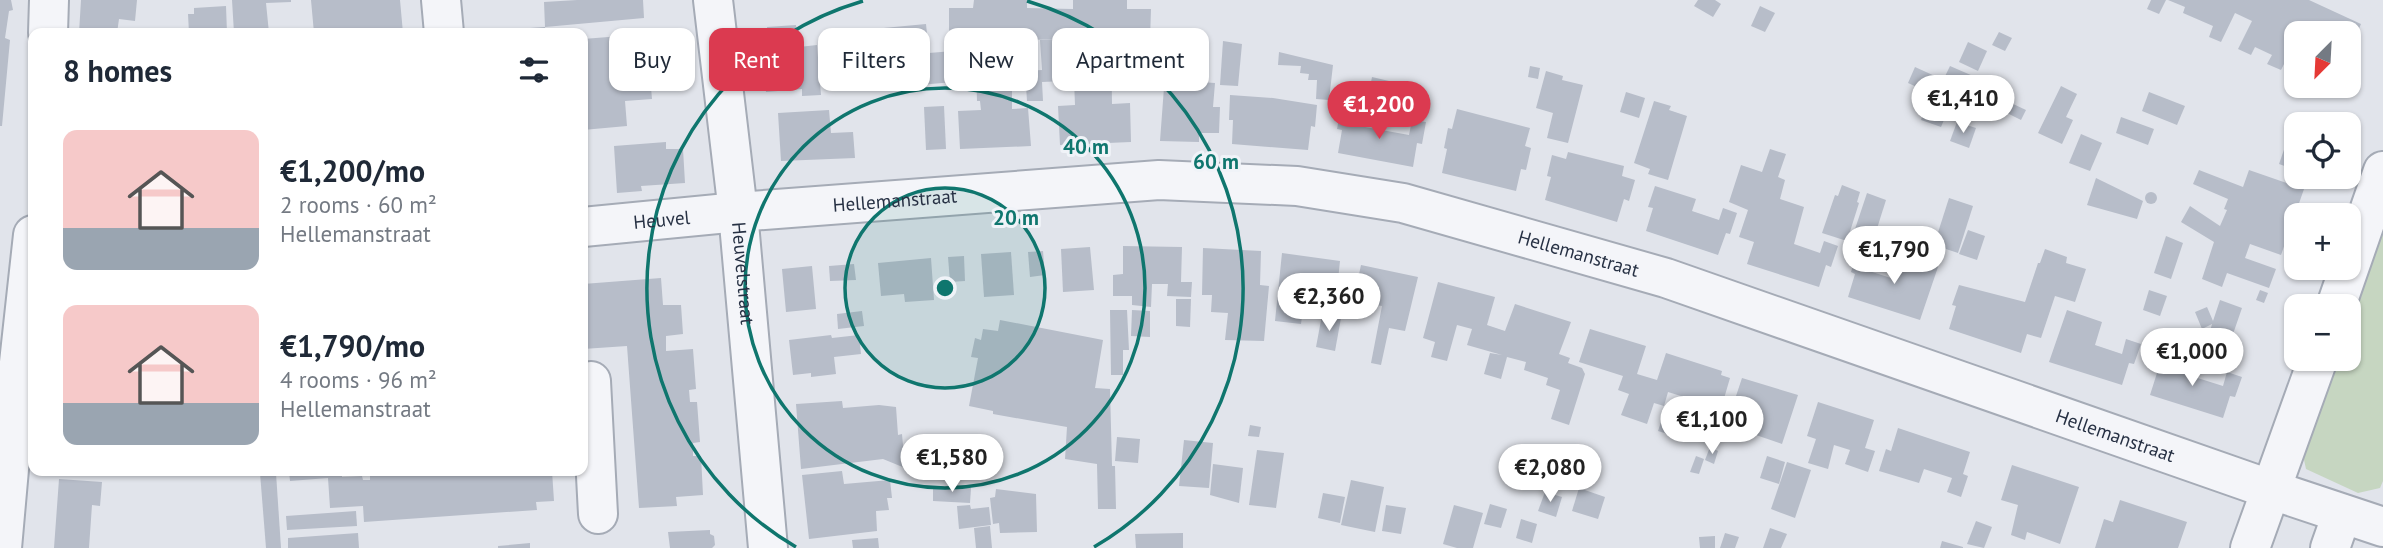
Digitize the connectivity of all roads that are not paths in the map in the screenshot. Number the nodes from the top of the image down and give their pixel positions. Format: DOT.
graph roads {
  1 [pos="49,0"];
  2 [pos="441,0"];
  3 [pos="713,0"];
  4 [pos="48,28"];
  5 [pos="443,28"];
  6 [pos="2383,171"];
  7 [pos="738,212"];
  8 [pos="588,227"];
  9 [pos="28,282"];
  10 [pos="2340,294"];
  11 [pos="12,315"];
  12 [pos="2314,371"];
  13 [pos="588,381"];
  14 [pos="8,390"];
  15 [pos="2272,490"];
  16 [pos="598,514"];
  17 [pos="2383,527"];
  18 [pos="2336,531"];
  19 [pos="2,548"];
  20 [pos="768,548"];
  21 [pos="2250,548"];
  1 -- 4 [label="street"];
  2 -- 5 [label="street"];
  3 -- 7 [label="street, Heuvelstraat"];
  6 -- 10 [label="street"];
  7 -- 8 [label="street, Heuvel"];
  7 -- 15 [label="street, Hellemanstraat"];
  7 -- 20 [label="street, Heuvelstraat"];
  9 -- 11 [label="street"];
  11 -- 14 [label="street"];
  12 -- 15 [label="street"];
  13 -- 16 [label="street"];
  14 -- 19 [label="street"];
  15 -- 18 [label="street, Hellemanstraat"];
  15 -- 21 [label="street"];
  17 -- 18 [label="street, Hellemanstraat"];
}
